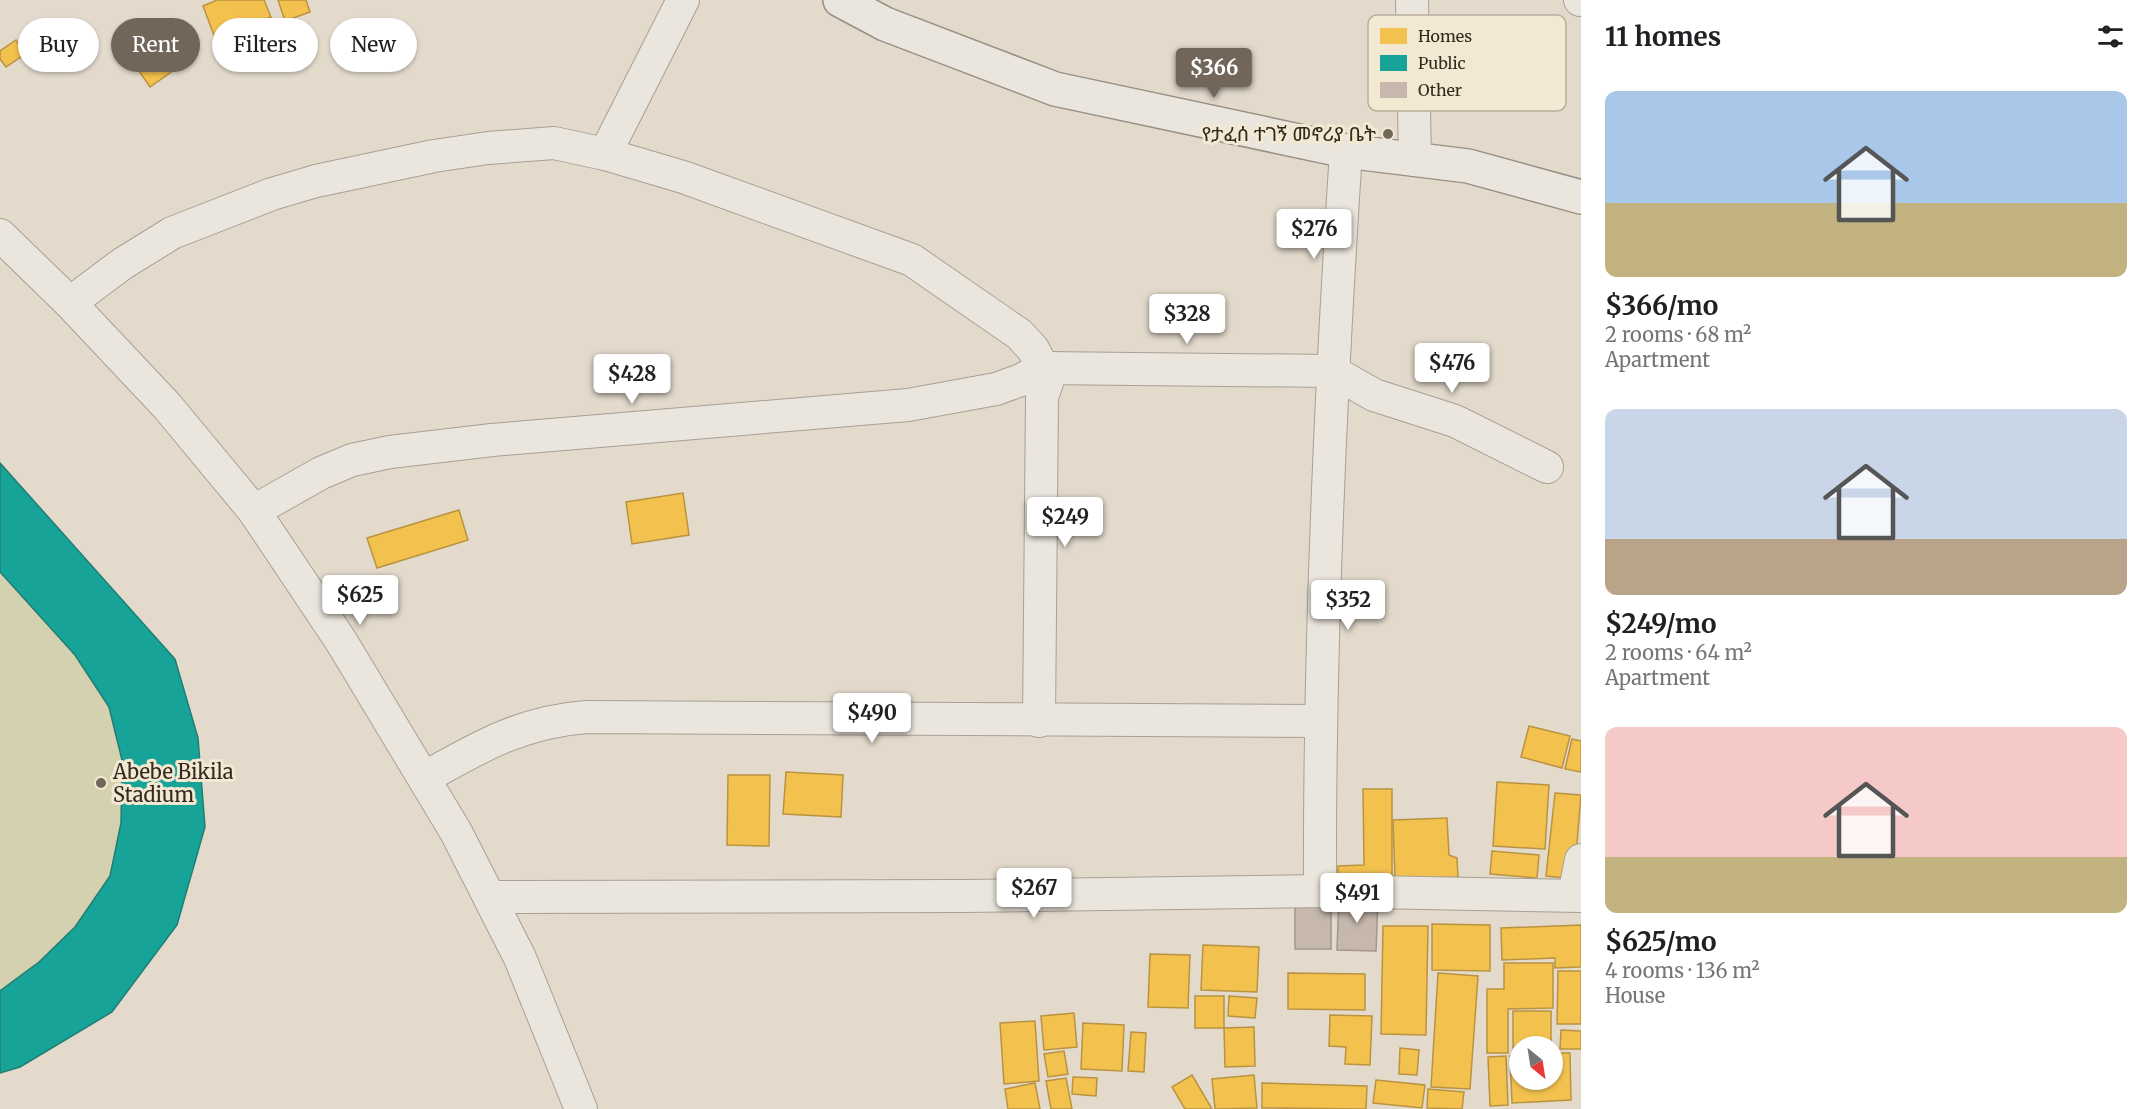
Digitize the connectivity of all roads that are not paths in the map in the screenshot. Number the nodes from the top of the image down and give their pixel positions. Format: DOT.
graph roads {
  1 [pos="683,0"];
  2 [pos="840,0"];
  3 [pos="1412,0"];
  4 [pos="1412,15"];
  5 [pos="1414,111"];
  6 [pos="1346,151"];
  7 [pos="605,154"];
  8 [pos="1415,160"];
  9 [pos="1581,196"];
  10 [pos="0,235"];
  11 [pos="70,303"];
  12 [pos="1047,368"];
  13 [pos="1332,371"];
  14 [pos="1546,467"];
  15 [pos="254,511"];
  16 [pos="1039,721"];
  17 [pos="1320,721"];
  18 [pos="424,778"];
  19 [pos="1581,860"];
  20 [pos="1320,891"];
  21 [pos="1577,895"];
  22 [pos="491,897"];
  23 [pos="581,1109"];
  1 -- 7 [label="street"];
  2 -- 6 [label="main road"];
  3 -- 4 [label="street"];
  5 -- 8 [label="street"];
  6 -- 8 [label="main road"];
  6 -- 13 [label="street"];
  7 -- 11 [label="street"];
  7 -- 12 [label="street"];
  8 -- 9 [label="main road"];
  10 -- 11 [label="street"];
  11 -- 15 [label="street"];
  12 -- 13 [label="street"];
  12 -- 15 [label="street"];
  12 -- 16 [label="street"];
  13 -- 14 [label="street"];
  13 -- 17 [label="street"];
  15 -- 18 [label="street"];
  16 -- 17 [label="street"];
  16 -- 18 [label="street"];
  17 -- 20 [label="street"];
  18 -- 22 [label="street"];
  19 -- 21 [label="street"];
  20 -- 21 [label="street"];
  20 -- 22 [label="street"];
  22 -- 23 [label="street"];
}
